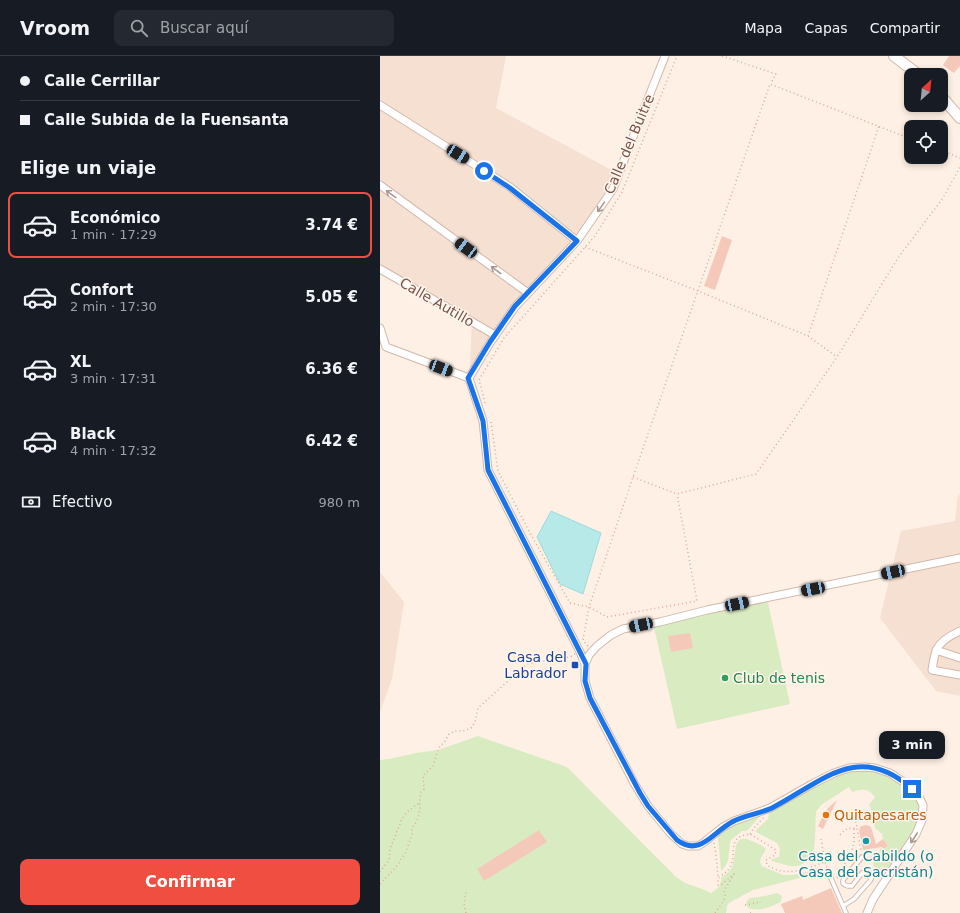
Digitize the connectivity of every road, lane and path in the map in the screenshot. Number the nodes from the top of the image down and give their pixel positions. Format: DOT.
graph roads {
  1 [pos="665,56"];
  2 [pos="677,56"];
  3 [pos="722,56"];
  4 [pos="894,56"];
  5 [pos="910,68"];
  6 [pos="770,84"];
  7 [pos="948,104"];
  8 [pos="380,105"];
  9 [pos="960,118"];
  10 [pos="879,126"];
  11 [pos="904,136"];
  12 [pos="948,153"];
  13 [pos="960,158"];
  14 [pos="960,167"];
  15 [pos="380,185"];
  16 [pos="577,241"];
  17 [pos="585,246"];
  18 [pos="380,269"];
  19 [pos="698,291"];
  20 [pos="528,293"];
  21 [pos="380,328"];
  22 [pos="495,335"];
  23 [pos="808,336"];
  24 [pos="838,357"];
  25 [pos="468,378"];
  26 [pos="487,408"];
  27 [pos="491,423"];
  28 [pos="633,477"];
  29 [pos="677,494"];
  30 [pos="960,558"];
  31 [pos="589,607"];
  32 [pos="960,631"];
  33 [pos="936,650"];
  34 [pos="592,651"];
  35 [pos="580,652"];
  36 [pos="960,658"];
  37 [pos="586,664"];
  38 [pos="960,675"];
  39 [pos="420,802"];
  40 [pos="764,811"];
  41 [pos="851,816"];
  42 [pos="854,828"];
  43 [pos="857,828"];
  44 [pos="750,834"];
  45 [pos="840,835"];
  46 [pos="712,836"];
  47 [pos="821,839"];
  48 [pos="862,857"];
  49 [pos="825,862"];
  50 [pos="380,872"];
  51 [pos="830,876"];
  52 [pos="718,878"];
  53 [pos="380,884"];
  54 [pos="833,884"];
  55 [pos="466,891"];
  56 [pos="761,902"];
  57 [pos="745,905"];
  58 [pos="843,906"];
  59 [pos="466,913"];
  60 [pos="715,913"];
  61 [pos="846,913"];
  62 [pos="867,913"];
  1 -- 16 [label="street, Calle del Buitre, one-way"];
  2 -- 17 [label="path"];
  3 -- 6 [label="path"];
  4 -- 5 [label="main road"];
  6 -- 10 [label="path"];
  6 -- 19 [label="path"];
  7 -- 9 [label="main road"];
  8 -- 16 [label="street"];
  10 -- 11 [label="path"];
  10 -- 23 [label="path"];
  12 -- 13 [label="path"];
  14 -- 24 [label="path"];
  20 -- 15 [label="street, one-way"];
  16 -- 20 [label="street, Calle del Buitre"];
  17 -- 19 [label="path"];
  17 -- 26 [label="path"];
  18 -- 22 [label="street, Calle Autillo"];
  19 -- 23 [label="path"];
  19 -- 28 [label="path"];
  20 -- 22 [label="street, Calle del Buitre"];
  21 -- 25 [label="street"];
  22 -- 25 [label="street, Calle del Buitre"];
  23 -- 24 [label="path"];
  24 -- 29 [label="path"];
  25 -- 35 [label="street"];
  27 -- 31 [label="path"];
  28 -- 29 [label="path"];
  28 -- 31 [label="path"];
  29 -- 31 [label="path"];
  30 -- 34 [label="street"];
  31 -- 34 [label="path"];
  32 -- 33 [label="street"];
  33 -- 36 [label="street"];
  33 -- 38 [label="street"];
  34 -- 37 [label="street"];
  35 -- 37 [label="street"];
  35 -- 39 [label="path"];
  37 -- 46 [label="street"];
  39 -- 50 [label="path"];
  39 -- 53 [label="path"];
  40 -- 44 [label="path"];
  40 -- 46 [label="street"];
  40 -- 62 [label="street, one-way"];
  41 -- 43 [label="path"];
  42 -- 43 [label="path"];
  42 -- 45 [label="path"];
  42 -- 54 [label="path"];
  43 -- 48 [label="path"];
  44 -- 49 [label="path"];
  44 -- 52 [label="path"];
  46 -- 52 [label="path"];
  47 -- 49 [label="path"];
  48 -- 58 [label="lane"];
  49 -- 51 [label="path"];
  51 -- 54 [label="lane"];
  52 -- 60 [label="path"];
  54 -- 58 [label="lane"];
  55 -- 59 [label="path"];
  56 -- 57 [label="path"];
  58 -- 61 [label="lane"];
}
